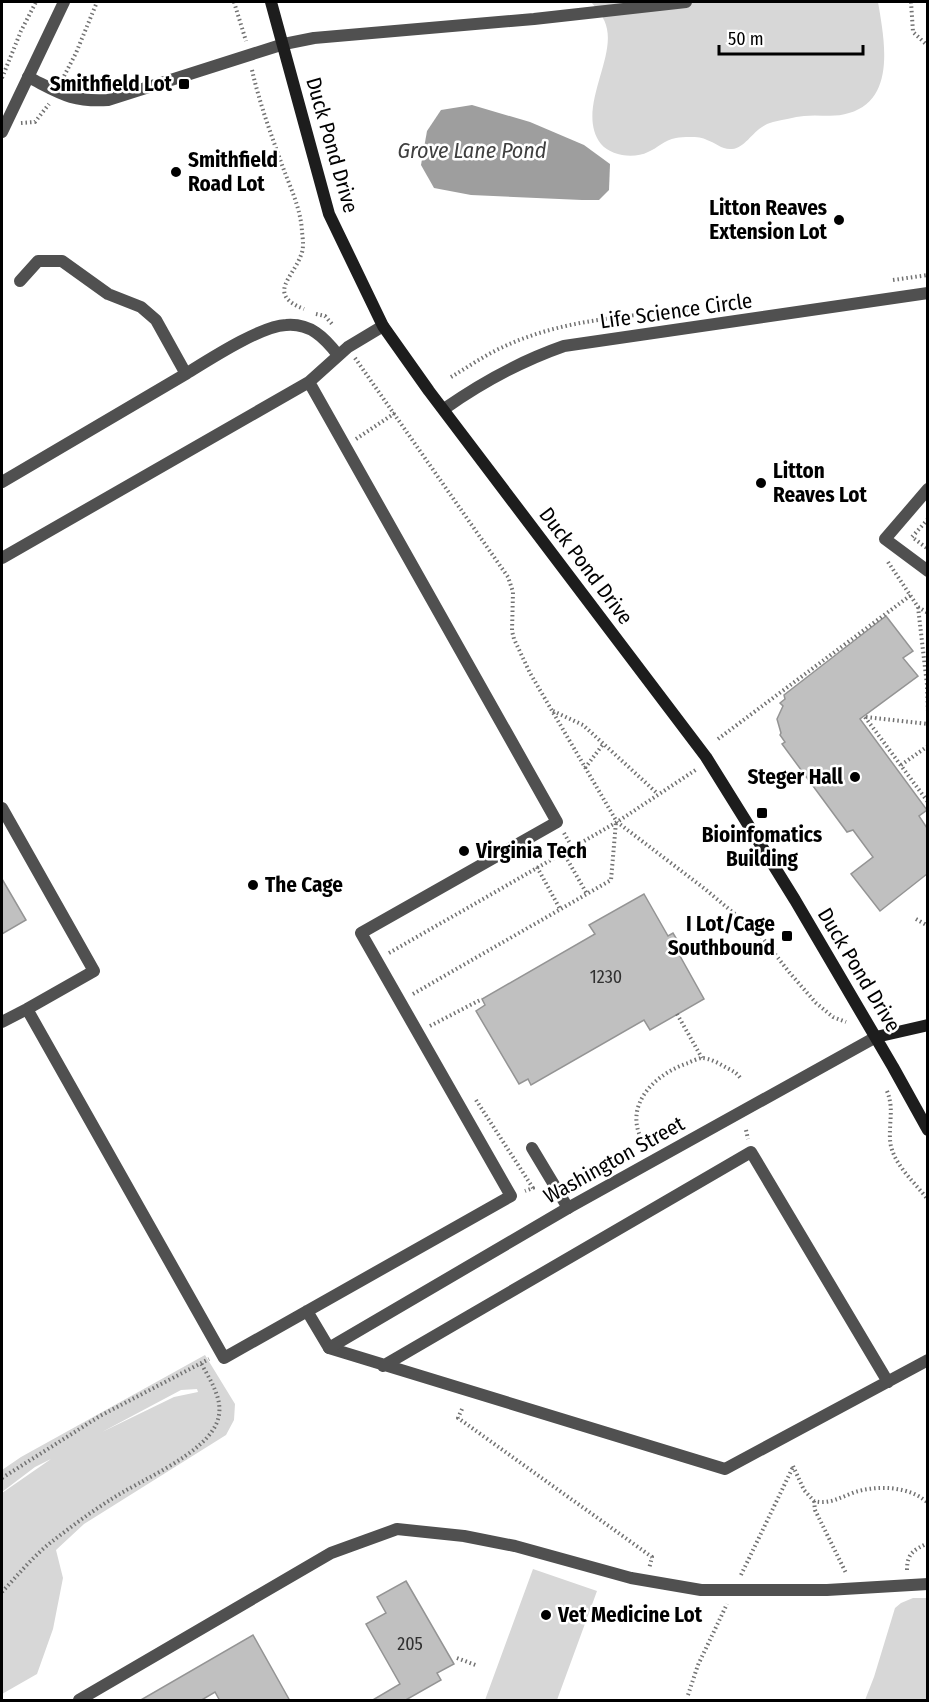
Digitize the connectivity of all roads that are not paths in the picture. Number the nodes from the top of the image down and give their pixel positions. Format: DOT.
graph roads {
  1 [pos="64,2"];
  2 [pos="271,2"];
  3 [pos="686,2"];
  4 [pos="284,44"];
  5 [pos="28,77"];
  6 [pos="2,132"];
  7 [pos="20,281"];
  8 [pos="927,293"];
  9 [pos="383,326"];
  10 [pos="338,355"];
  11 [pos="186,374"];
  12 [pos="309,382"];
  13 [pos="444,409"];
  14 [pos="2,482"];
  15 [pos="927,489"];
  16 [pos="2,558"];
  17 [pos="927,571"];
  18 [pos="2,808"];
  19 [pos="27,1009"];
  20 [pos="2,1022"];
  21 [pos="927,1025"];
  22 [pos="876,1037"];
  23 [pos="927,1130"];
  24 [pos="531,1148"];
  25 [pos="568,1208"];
  26 [pos="307,1311"];
  27 [pos="329,1348"];
  28 [pos="927,1360"];
  29 [pos="383,1365"];
  30 [pos="888,1382"];
  31 [pos="927,1584"];
  32 [pos="79,1701"];
  1 -- 5 [label="street"];
  2 -- 4 [label="street, Duck Pond Drive"];
  3 -- 4 [label="street"];
  4 -- 5 [label="street"];
  4 -- 9 [label="street, Duck Pond Drive"];
  5 -- 6 [label="street"];
  7 -- 11 [label="street"];
  8 -- 13 [label="street, Life Science Circle"];
  9 -- 10 [label="street"];
  9 -- 13 [label="street, Duck Pond Drive"];
  10 -- 11 [label="street"];
  10 -- 12 [label="street"];
  11 -- 14 [label="street"];
  12 -- 16 [label="street"];
  12 -- 26 [label="street"];
  13 -- 22 [label="street, Duck Pond Drive"];
  15 -- 17 [label="street"];
  18 -- 19 [label="street"];
  19 -- 20 [label="street"];
  19 -- 26 [label="street"];
  21 -- 22 [label="street, Washington Street"];
  22 -- 23 [label="street, Duck Pond Drive"];
  22 -- 25 [label="street, Washington Street"];
  24 -- 25 [label="street"];
  25 -- 27 [label="street, Washington Street"];
  26 -- 27 [label="street"];
  27 -- 29 [label="street"];
  28 -- 30 [label="street"];
  29 -- 30 [label="street"];
  29 -- 30 [label="street"];
  31 -- 32 [label="street"];
}
